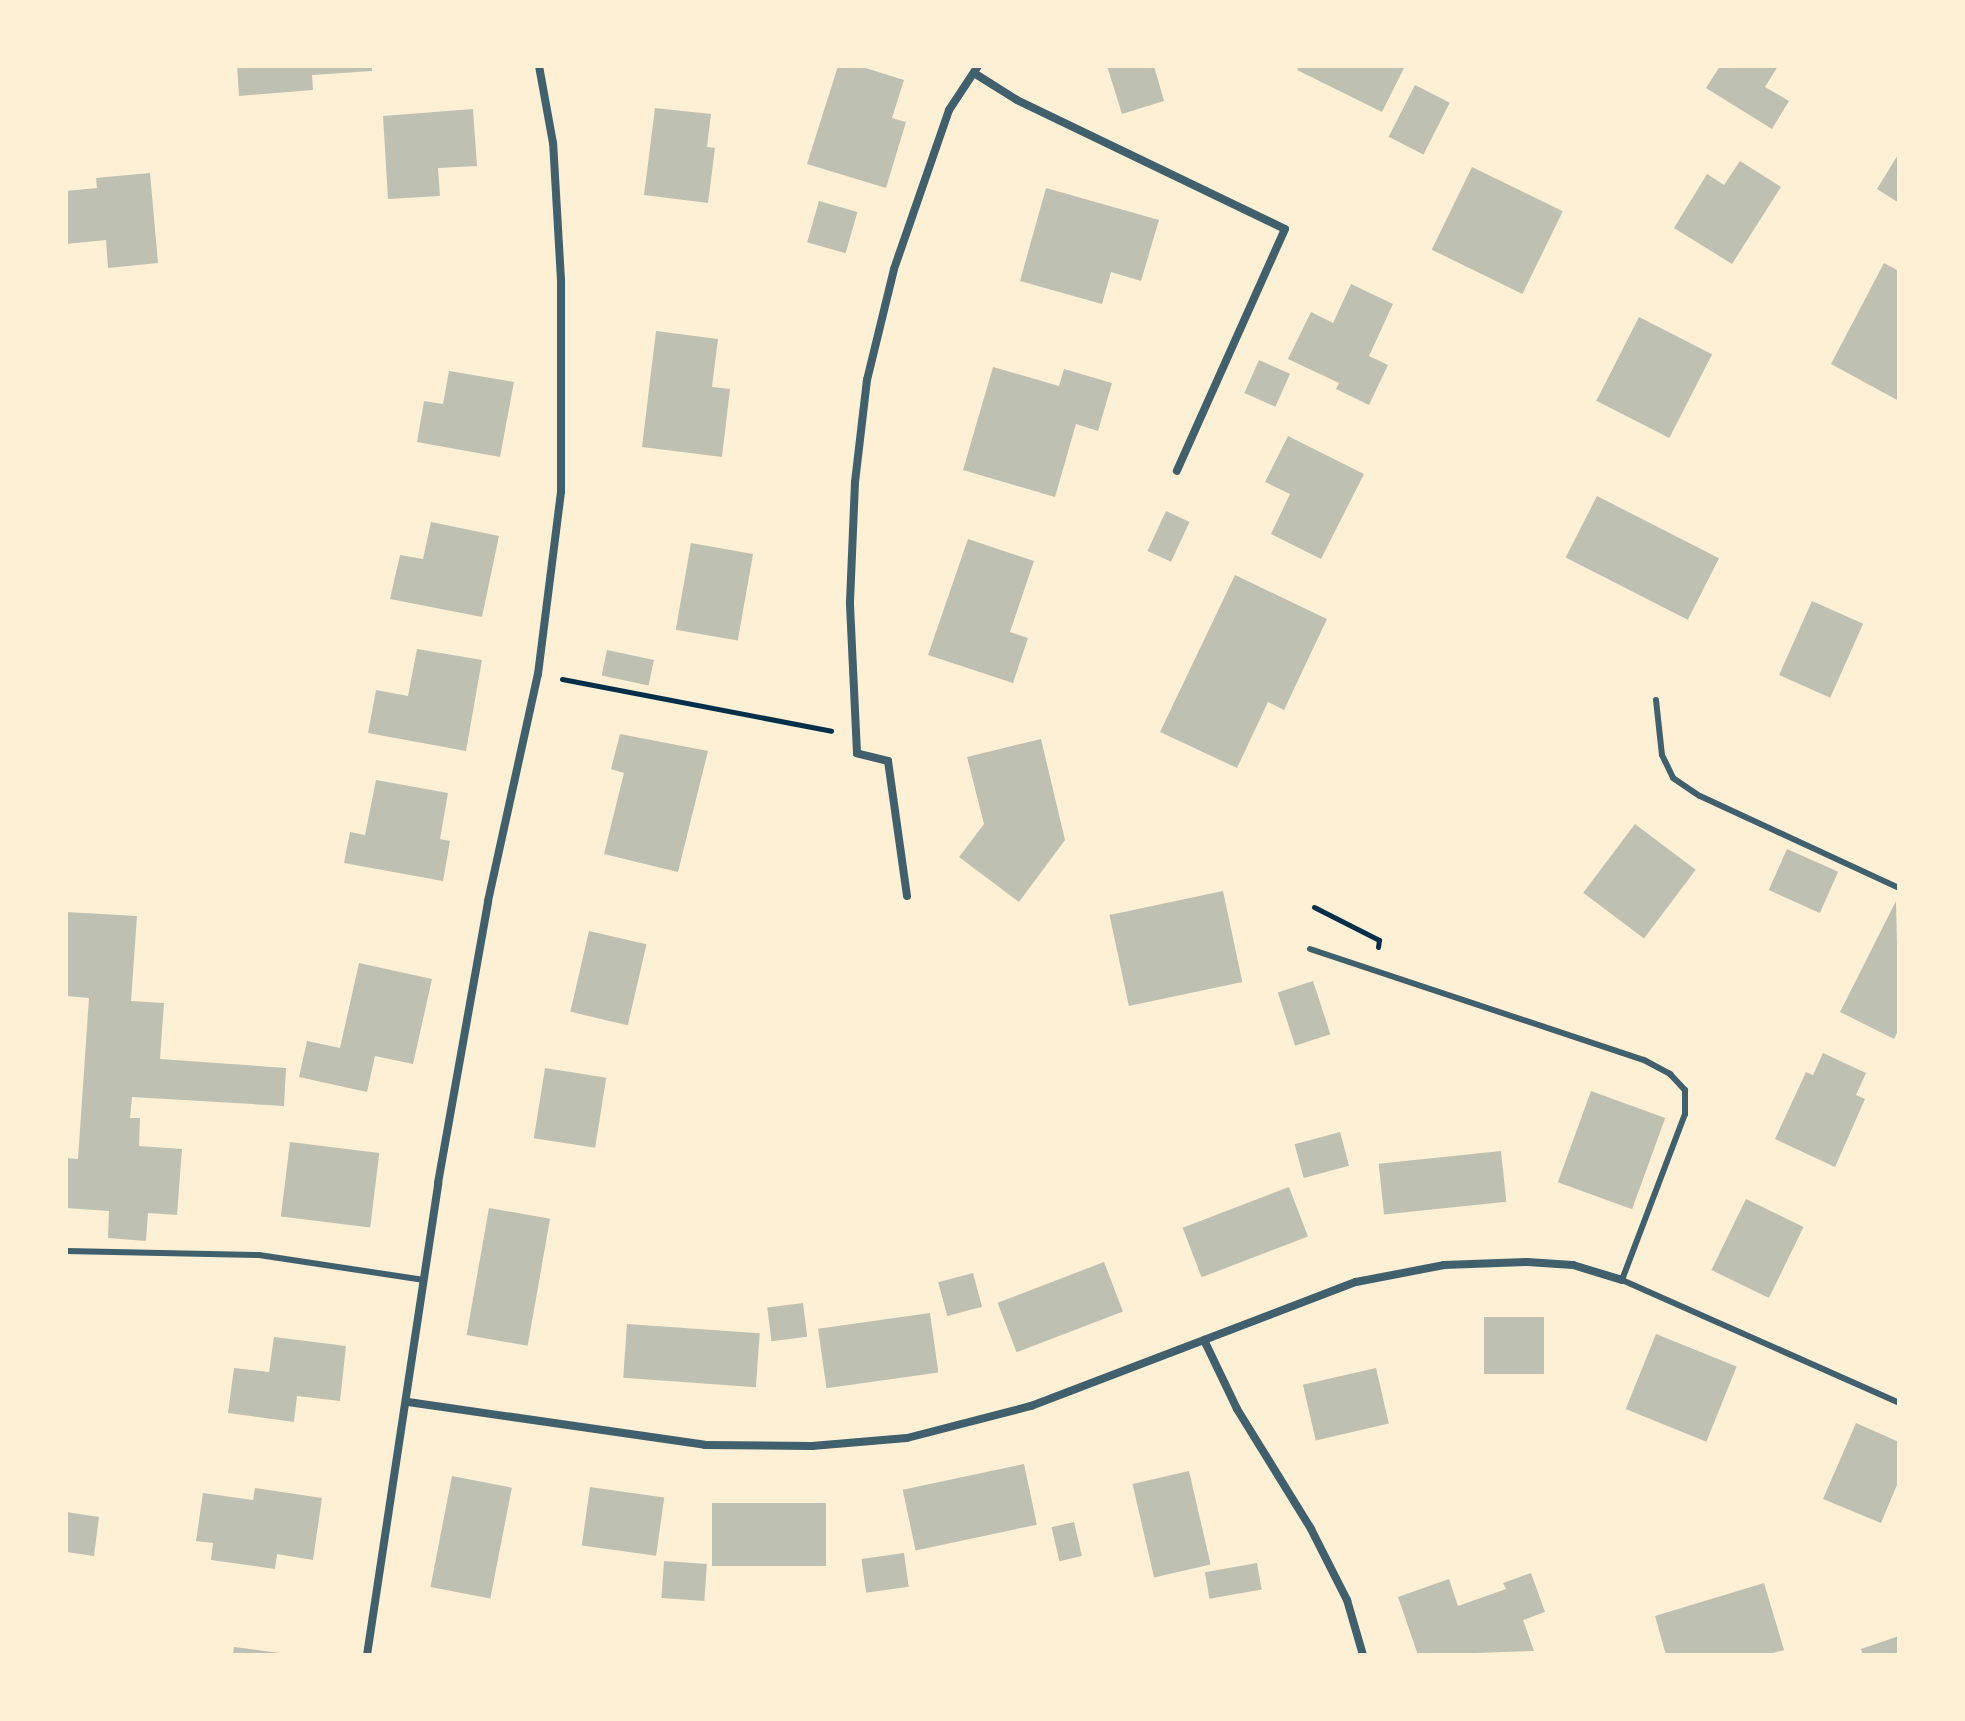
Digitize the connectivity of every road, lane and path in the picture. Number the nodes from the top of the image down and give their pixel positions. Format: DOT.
graph roads {
  1 [pos="539,66"];
  2 [pos="976,70"];
  3 [pos="1177,471"];
  4 [pos="572,681"];
  5 [pos="1656,700"];
  6 [pos="825,730"];
  7 [pos="1899,888"];
  8 [pos="907,896"];
  9 [pos="1314,907"];
  10 [pos="1379,940"];
  11 [pos="1310,949"];
  12 [pos="66,1251"];
  13 [pos="424,1280"];
  14 [pos="1622,1280"];
  15 [pos="1204,1340"];
  16 [pos="408,1402"];
  17 [pos="1899,1403"];
  18 [pos="367,1655"];
  19 [pos="1363,1655"];
  1 -- 13 [label="street"];
  2 -- 3 [label="street"];
  2 -- 8 [label="street"];
  4 -- 6 [label="path"];
  5 -- 7 [label="lane"];
  9 -- 10 [label="path"];
  11 -- 14 [label="lane"];
  12 -- 13 [label="lane"];
  13 -- 16 [label="street"];
  14 -- 15 [label="street"];
  14 -- 17 [label="lane"];
  15 -- 16 [label="street"];
  15 -- 19 [label="street"];
  16 -- 18 [label="street"];
}
